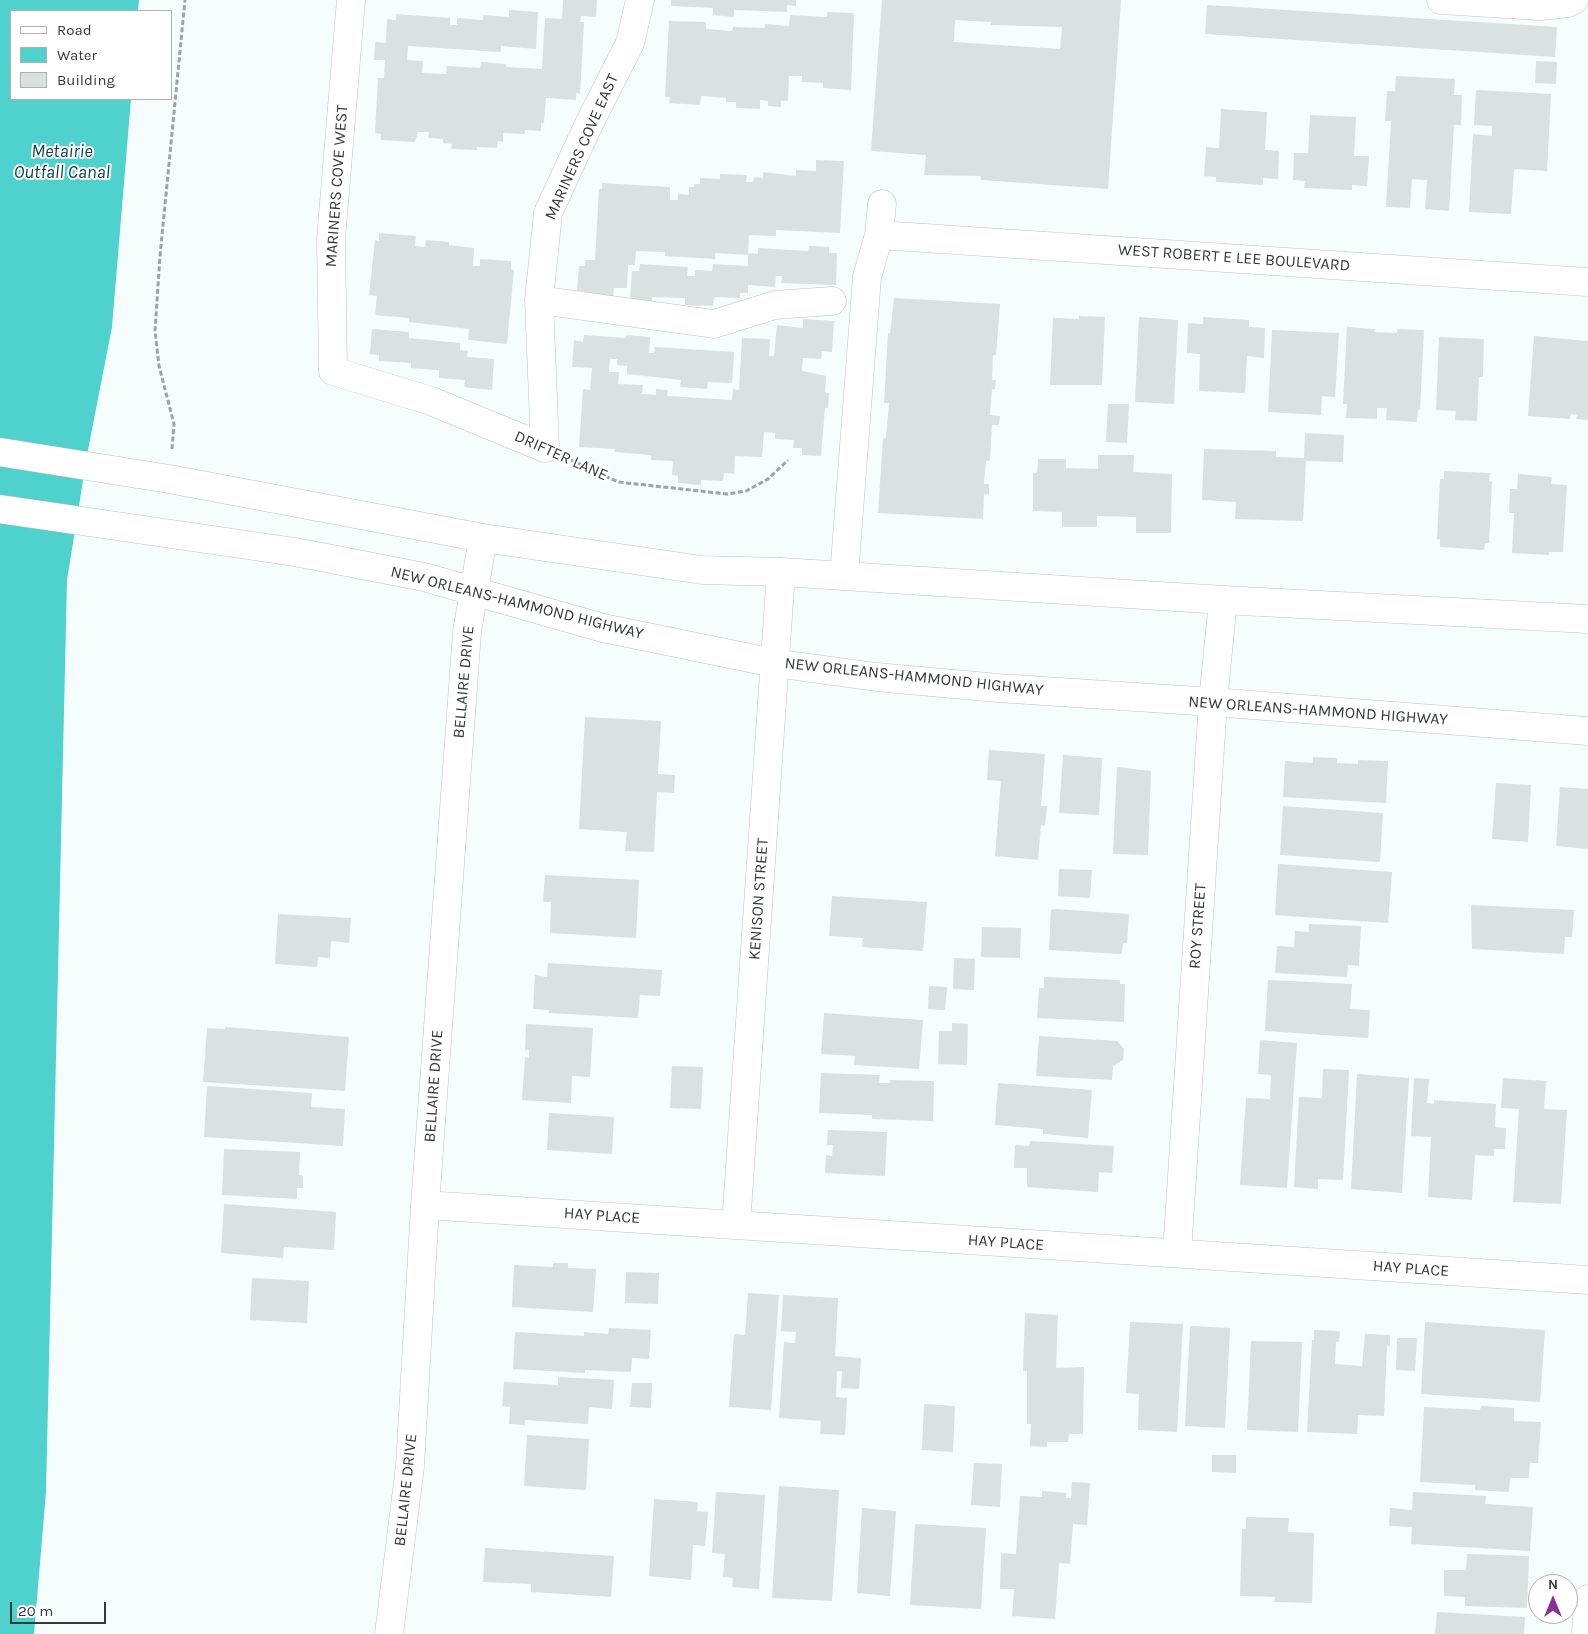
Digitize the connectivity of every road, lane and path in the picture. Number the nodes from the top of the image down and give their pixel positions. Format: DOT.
graph roads {
  1 [pos="185,0"];
  2 [pos="351,0"];
  3 [pos="640,0"];
  4 [pos="1441,0"];
  5 [pos="1574,0"];
  6 [pos="882,204"];
  7 [pos="879,235"];
  8 [pos="1588,282"];
  9 [pos="539,300"];
  10 [pos="832,301"];
  11 [pos="333,371"];
  12 [pos="546,448"];
  13 [pos="0,452"];
  14 [pos="788,460"];
  15 [pos="169,479"];
  16 [pos="0,509"];
  17 [pos="483,538"];
  18 [pos="781,572"];
  19 [pos="844,576"];
  20 [pos="474,591"];
  21 [pos="1223,600"];
  22 [pos="1588,619"];
  23 [pos="774,663"];
  24 [pos="1213,702"];
  25 [pos="1588,731"];
  26 [pos="425,1205"];
  27 [pos="736,1225"];
  28 [pos="1178,1254"];
  29 [pos="1588,1280"];
  30 [pos="1588,1599"];
  31 [pos="389,1634"];
  32 [pos="1586,1634"];
  1 -- 15 [label="path"];
  2 -- 11 [label="street, MARINERS COVE WEST"];
  3 -- 9 [label="street, MARINERS COVE EAST"];
  4 -- 5 [label="street"];
  6 -- 7 [label="street"];
  7 -- 8 [label="street, WEST ROBERT E LEE BOULEVARD"];
  7 -- 19 [label="street"];
  9 -- 10 [label="street"];
  9 -- 12 [label="street, MARINERS COVE EAST"];
  11 -- 12 [label="street, DRIFTER LANE"];
  12 -- 14 [label="path, DRIFTER LANE"];
  13 -- 15 [label="street"];
  15 -- 17 [label="street"];
  16 -- 20 [label="street, NEW ORLEANS-HAMMOND HIGHWAY"];
  17 -- 18 [label="street"];
  17 -- 20 [label="street, BELLAIRE DRIVE"];
  18 -- 19 [label="street"];
  18 -- 23 [label="street, KENISON STREET"];
  19 -- 21 [label="street"];
  20 -- 23 [label="street, NEW ORLEANS-HAMMOND HIGHWAY"];
  20 -- 26 [label="street, BELLAIRE DRIVE"];
  21 -- 22 [label="street"];
  21 -- 24 [label="street, ROY STREET"];
  23 -- 24 [label="street, NEW ORLEANS-HAMMOND HIGHWAY"];
  23 -- 27 [label="street, KENISON STREET"];
  24 -- 25 [label="street, NEW ORLEANS-HAMMOND HIGHWAY"];
  24 -- 28 [label="street, ROY STREET"];
  26 -- 27 [label="street, HAY PLACE"];
  26 -- 31 [label="street, BELLAIRE DRIVE"];
  27 -- 28 [label="street, HAY PLACE"];
  28 -- 29 [label="street, HAY PLACE"];
  30 -- 32 [label="street"];
}
